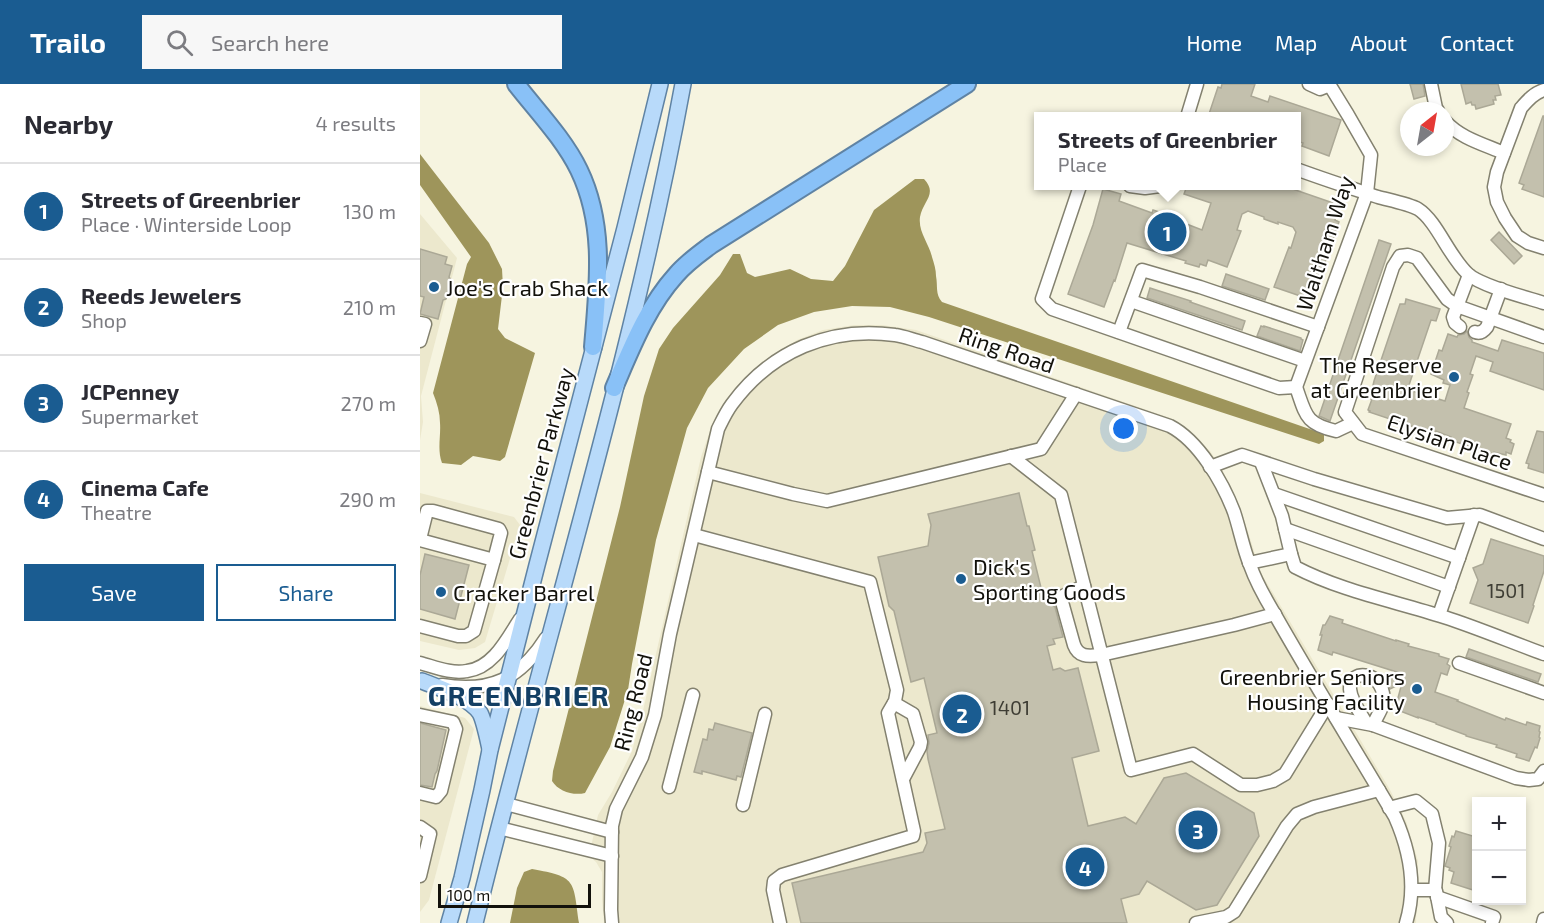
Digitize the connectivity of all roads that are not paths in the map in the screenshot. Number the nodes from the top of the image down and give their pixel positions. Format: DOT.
graph roads {
  1 [pos="516,84"];
  2 [pos="660,84"];
  3 [pos="683,84"];
  4 [pos="967,84"];
  5 [pos="1197,84"];
  6 [pos="1309,84"];
  7 [pos="1431,84"];
  8 [pos="1329,85"];
  9 [pos="1544,90"];
  10 [pos="1435,102"];
  11 [pos="1189,112"];
  12 [pos="1454,130"];
  13 [pos="1504,153"];
  14 [pos="1301,171"];
  15 [pos="1079,190"];
  16 [pos="1367,194"];
  17 [pos="1544,248"];
  18 [pos="1469,275"];
  19 [pos="1501,289"];
  20 [pos="1131,301"];
  21 [pos="1544,303"];
  22 [pos="1457,306"];
  23 [pos="1491,318"];
  24 [pos="420,322"];
  25 [pos="1318,327"];
  26 [pos="1460,327"];
  27 [pos="1119,332"];
  28 [pos="1475,332"];
  29 [pos="1544,337"];
  30 [pos="420,341"];
  31 [pos="593,347"];
  32 [pos="1305,361"];
  33 [pos="1296,387"];
  34 [pos="614,388"];
  35 [pos="1076,394"];
  36 [pos="1353,423"];
  37 [pos="1011,456"];
  38 [pos="1262,462"];
  39 [pos="1210,467"];
  40 [pos="708,472"];
  41 [pos="1274,494"];
  42 [pos="1544,495"];
  43 [pos="1474,515"];
  44 [pos="1285,529"];
  45 [pos="694,535"];
  46 [pos="420,539"];
  47 [pos="1544,539"];
  48 [pos="1291,554"];
  49 [pos="1459,558"];
  50 [pos="494,560"];
  51 [pos="1249,563"];
  52 [pos="1084,586"];
  53 [pos="1449,586"];
  54 [pos="525,612"];
  55 [pos="1275,614"];
  56 [pos="1439,615"];
  57 [pos="420,626"];
  58 [pos="552,629"];
  59 [pos="1544,654"];
  60 [pos="1101,655"];
  61 [pos="420,663"];
  62 [pos="1459,663"];
  63 [pos="508,678"];
  64 [pos="421,680"];
  65 [pos="1544,693"];
  66 [pos="693,695"];
  67 [pos="894,703"];
  68 [pos="1328,704"];
  69 [pos="765,714"];
  70 [pos="420,715"];
  71 [pos="1336,718"];
  72 [pos="490,750"];
  73 [pos="1544,771"];
  74 [pos="903,779"];
  75 [pos="669,787"];
  76 [pos="1379,790"];
  77 [pos="420,793"];
  78 [pos="506,804"];
  79 [pos="743,806"];
  80 [pos="1389,808"];
  81 [pos="420,827"];
  82 [pos="499,828"];
  83 [pos="612,832"];
  84 [pos="612,856"];
  85 [pos="420,876"];
  86 [pos="1412,890"];
  87 [pos="1436,893"];
  88 [pos="449,923"];
  89 [pos="476,923"];
  90 [pos="612,923"];
  91 [pos="780,923"];
  92 [pos="1196,923"];
  93 [pos="1407,923"];
  94 [pos="1448,923"];
  95 [pos="1492,923"];
  1 -- 31 [label="highway"];
  2 -- 31 [label="main road, Greenbrier Parkway"];
  3 -- 34 [label="main road"];
  4 -- 34 [label="highway"];
  5 -- 11 [label="street"];
  6 -- 8 [label="street"];
  7 -- 10 [label="street"];
  8 -- 16 [label="street, Waltham Way"];
  9 -- 13 [label="street"];
  12 -- 13 [label="street"];
  13 -- 17 [label="street"];
  14 -- 16 [label="street"];
  15 -- 27 [label="street"];
  16 -- 18 [label="street"];
  16 -- 25 [label="street, Waltham Way"];
  18 -- 19 [label="street"];
  18 -- 22 [label="street"];
  19 -- 21 [label="street"];
  19 -- 23 [label="street"];
  20 -- 25 [label="street"];
  20 -- 27 [label="street"];
  20 -- 32 [label="street"];
  22 -- 23 [label="street, Elysian Place"];
  22 -- 26 [label="street"];
  22 -- 36 [label="street, Elysian Place"];
  23 -- 28 [label="street"];
  23 -- 29 [label="street, Elysian Place"];
  24 -- 30 [label="street"];
  25 -- 32 [label="street, Waltham Way"];
  27 -- 33 [label="street"];
  31 -- 54 [label="main road, Greenbrier Parkway"];
  32 -- 33 [label="street, Waltham Way"];
  33 -- 36 [label="street"];
  34 -- 58 [label="main road"];
  35 -- 37 [label="street"];
  35 -- 39 [label="street, Ring Road"];
  35 -- 40 [label="street, Ring Road"];
  36 -- 42 [label="street, Elysian Place"];
  37 -- 40 [label="street"];
  37 -- 52 [label="street"];
  38 -- 39 [label="street"];
  38 -- 41 [label="street"];
  38 -- 43 [label="street"];
  39 -- 51 [label="street, Ring Road"];
  40 -- 45 [label="street, Ring Road"];
  41 -- 44 [label="street"];
  41 -- 49 [label="street"];
  43 -- 47 [label="street"];
  43 -- 49 [label="street"];
  44 -- 48 [label="street"];
  44 -- 53 [label="street"];
  45 -- 67 [label="street"];
  45 -- 83 [label="street, Ring Road"];
  46 -- 50 [label="street"];
  46 -- 50 [label="street"];
  48 -- 51 [label="street"];
  48 -- 56 [label="street"];
  49 -- 53 [label="street"];
  50 -- 57 [label="street"];
  51 -- 55 [label="street, Ring Road"];
  52 -- 60 [label="street"];
  52 -- 60 [label="street"];
  53 -- 56 [label="street"];
  54 -- 61 [label="street"];
  54 -- 63 [label="main road, Greenbrier Parkway"];
  55 -- 60 [label="street"];
  55 -- 68 [label="street, Ring Road"];
  56 -- 59 [label="street"];
  58 -- 63 [label="street"];
  58 -- 78 [label="main road"];
  60 -- 68 [label="street"];
  62 -- 65 [label="street"];
  63 -- 64 [label="street"];
  63 -- 72 [label="main road, Greenbrier Parkway"];
  64 -- 72 [label="main road"];
  66 -- 75 [label="street"];
  67 -- 74 [label="street"];
  67 -- 74 [label="street"];
  68 -- 71 [label="street, Ring Road"];
  69 -- 79 [label="street"];
  70 -- 77 [label="street"];
  71 -- 73 [label="street"];
  71 -- 76 [label="street, Ring Road"];
  72 -- 88 [label="main road, Greenbrier Parkway"];
  74 -- 91 [label="street"];
  76 -- 80 [label="street, Ring Road"];
  76 -- 92 [label="street"];
  78 -- 82 [label="main road"];
  78 -- 83 [label="street"];
  80 -- 86 [label="street, Ring Road"];
  80 -- 87 [label="street"];
  81 -- 85 [label="street"];
  82 -- 84 [label="street"];
  82 -- 89 [label="main road"];
  83 -- 84 [label="street, Ring Road"];
  84 -- 90 [label="street, Ring Road"];
  86 -- 87 [label="street"];
  86 -- 93 [label="street, Ring Road"];
  87 -- 94 [label="street"];
  87 -- 95 [label="street"];
}
